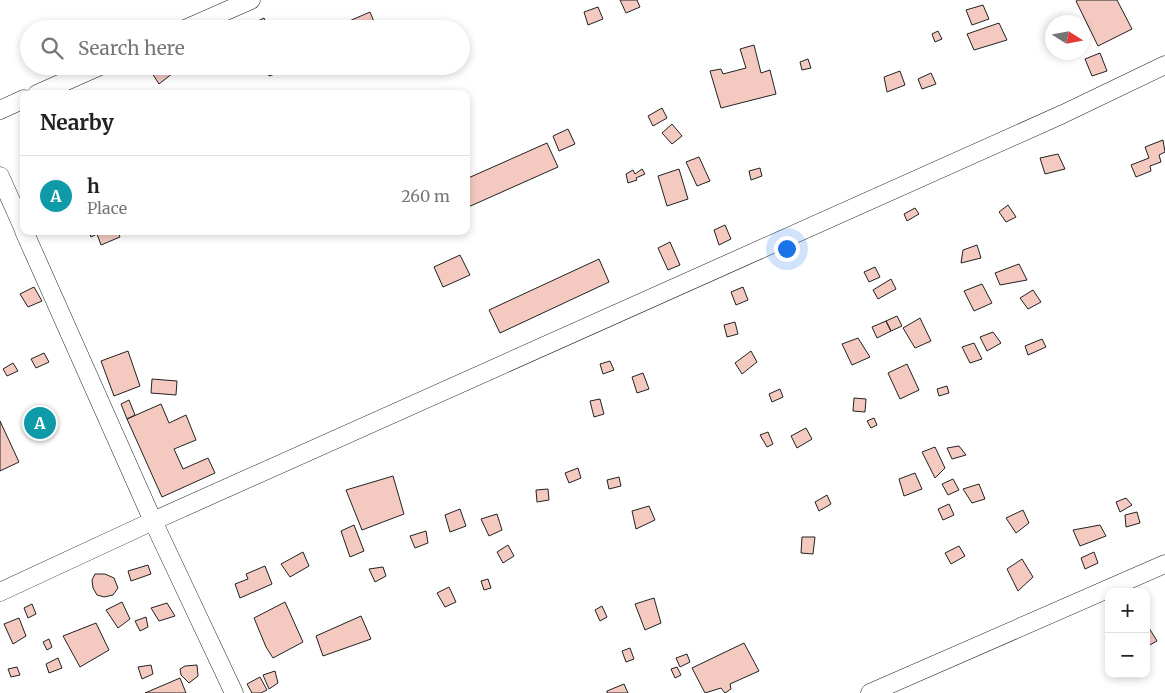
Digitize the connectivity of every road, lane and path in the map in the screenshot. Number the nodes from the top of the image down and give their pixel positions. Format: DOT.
graph roads {
  1 [pos="251,0"];
  2 [pos="205,20"];
  3 [pos="1165,65"];
  4 [pos="80,75"];
  5 [pos="46,90"];
  6 [pos="20,101"];
  7 [pos="0,110"];
  8 [pos="0,176"];
  9 [pos="20,222"];
  10 [pos="26,235"];
  11 [pos="153,521"];
  12 [pos="1165,564"];
  13 [pos="0,592"];
  14 [pos="234,693"];
  15 [pos="870,693"];
  1 -- 2 [label="street"];
  3 -- 11 [label="street"];
  4 -- 5 [label="street"];
  6 -- 7 [label="street"];
  8 -- 9 [label="street"];
  10 -- 11 [label="street"];
  11 -- 13 [label="street"];
  11 -- 14 [label="street"];
  12 -- 15 [label="street"];
}
